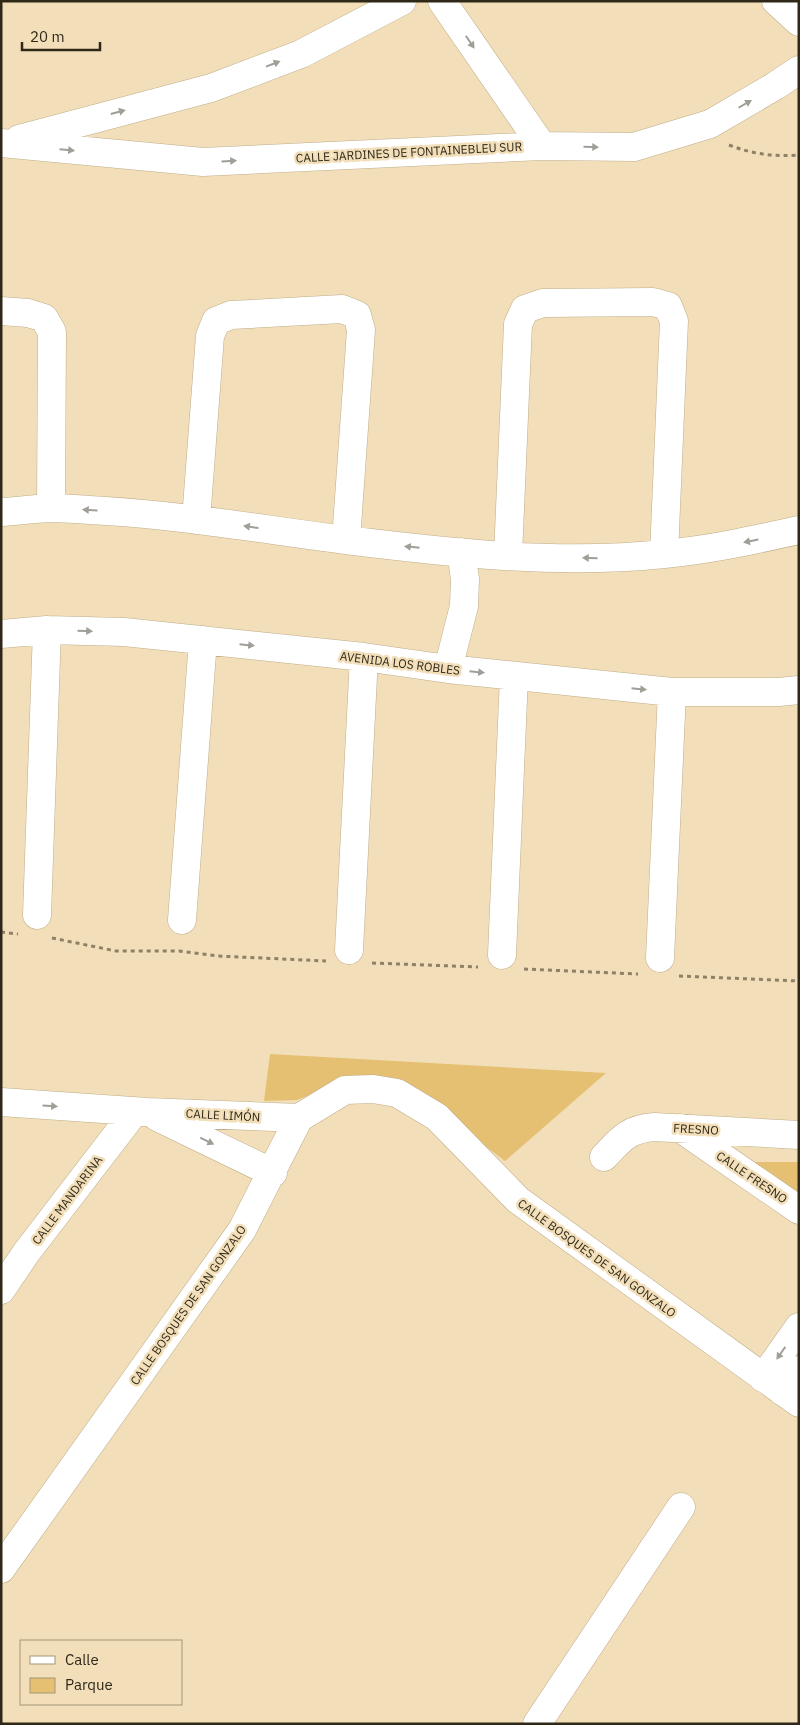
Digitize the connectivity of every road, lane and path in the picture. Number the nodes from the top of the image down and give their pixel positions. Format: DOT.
graph roads {
  1 [pos="402,1"];
  2 [pos="442,1"];
  3 [pos="776,1"];
  4 [pos="799,22"];
  5 [pos="799,70"];
  6 [pos="710,124"];
  7 [pos="2,144"];
  8 [pos="542,146"];
  9 [pos="799,155"];
  10 [pos="1,311"];
  11 [pos="51,508"];
  12 [pos="1,512"];
  13 [pos="196,520"];
  14 [pos="799,530"];
  15 [pos="346,540"];
  16 [pos="461,552"];
  17 [pos="664,554"];
  18 [pos="508,556"];
  19 [pos="47,630"];
  20 [pos="1,634"];
  21 [pos="203,640"];
  22 [pos="364,657"];
  23 [pos="448,669"];
  24 [pos="514,676"];
  25 [pos="799,690"];
  26 [pos="672,692"];
  27 [pos="182,920"];
  28 [pos="36,929"];
  29 [pos="1,932"];
  30 [pos="347,958"];
  31 [pos="503,964"];
  32 [pos="657,969"];
  33 [pos="799,981"];
  34 [pos="1,1102"];
  35 [pos="141,1111"];
  36 [pos="299,1118"];
  37 [pos="680,1128"];
  38 [pos="799,1135"];
  39 [pos="604,1157"];
  40 [pos="272,1173"];
  41 [pos="799,1210"];
  42 [pos="14,1252"];
  43 [pos="1,1290"];
  44 [pos="799,1327"];
  45 [pos="799,1370"];
  46 [pos="781,1391"];
  47 [pos="681,1507"];
  48 [pos="1,1569"];
  49 [pos="537,1724"];
  7 -- 1 [label="street, one-way"];
  2 -- 8 [label="street, one-way"];
  3 -- 4 [label="street"];
  6 -- 5 [label="street, CALLE JARDINES DE FONTAINEBLEU SUR, one-way"];
  8 -- 6 [label="street, CALLE JARDINES DE FONTAINEBLEU SUR, one-way"];
  6 -- 9 [label="path"];
  7 -- 8 [label="street, CALLE JARDINES DE FONTAINEBLEU SUR, one-way"];
  10 -- 11 [label="street"];
  11 -- 12 [label="street"];
  13 -- 11 [label="street, one-way"];
  15 -- 13 [label="street, one-way"];
  13 -- 15 [label="street"];
  14 -- 17 [label="street, one-way"];
  16 -- 15 [label="street, one-way"];
  16 -- 18 [label="street"];
  16 -- 23 [label="street"];
  17 -- 18 [label="street, one-way"];
  17 -- 18 [label="street"];
  19 -- 20 [label="street, AVENIDA LOS ROBLES"];
  19 -- 21 [label="street, AVENIDA LOS ROBLES, one-way"];
  19 -- 28 [label="street"];
  21 -- 22 [label="street, AVENIDA LOS ROBLES, one-way"];
  21 -- 27 [label="street"];
  22 -- 23 [label="street, AVENIDA LOS ROBLES"];
  22 -- 30 [label="street"];
  23 -- 24 [label="street, AVENIDA LOS ROBLES, one-way"];
  24 -- 26 [label="street, AVENIDA LOS ROBLES, one-way"];
  24 -- 31 [label="street"];
  25 -- 26 [label="street, AVENIDA LOS ROBLES"];
  26 -- 32 [label="street"];
  28 -- 29 [label="path"];
  28 -- 30 [label="path"];
  30 -- 31 [label="path"];
  31 -- 32 [label="path"];
  32 -- 33 [label="path"];
  34 -- 35 [label="street, CALLE LIMÓN, one-way"];
  35 -- 36 [label="street, CALLE LIMÓN"];
  35 -- 40 [label="street, CALLE LIMÓN, one-way"];
  35 -- 42 [label="street, CALLE MANDARINA"];
  36 -- 40 [label="street, CALLE BOSQUES DE SAN GONZALO"];
  36 -- 46 [label="street, CALLE BOSQUES DE SAN GONZALO"];
  37 -- 38 [label="street, FRESNO"];
  37 -- 39 [label="street, FRESNO"];
  37 -- 41 [label="street, CALLE FRESNO"];
  40 -- 48 [label="street, CALLE BOSQUES DE SAN GONZALO"];
  42 -- 43 [label="street, CALLE MANDARINA"];
  44 -- 46 [label="street, one-way"];
  45 -- 46 [label="street"];
  47 -- 49 [label="street"];
}
